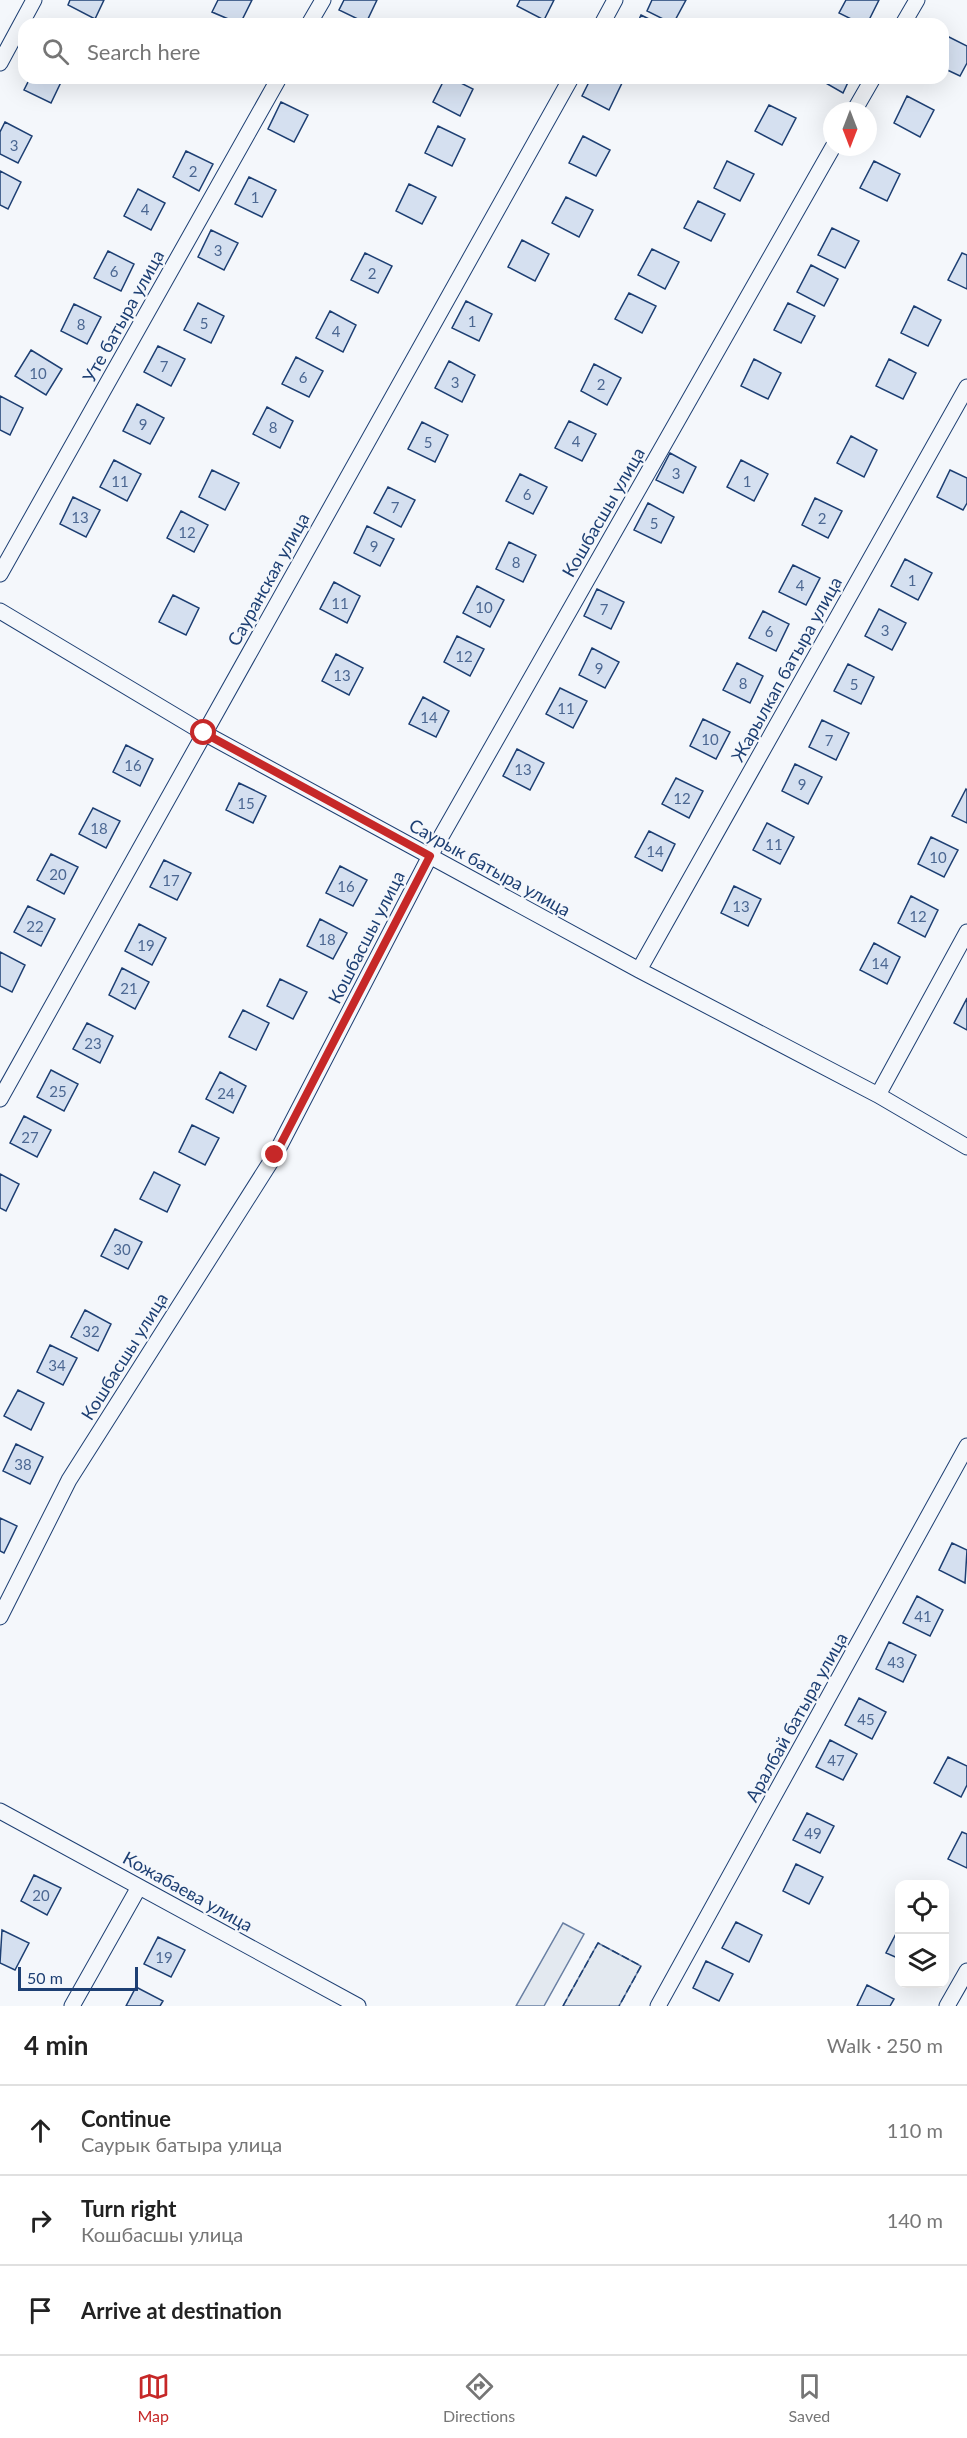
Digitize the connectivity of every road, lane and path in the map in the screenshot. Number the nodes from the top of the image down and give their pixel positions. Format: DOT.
graph roads {
  1 [pos="34,0"];
  2 [pos="323,0"];
  3 [pos="615,0"];
  4 [pos="917,0"];
  5 [pos="24,18"];
  6 [pos="312,18"];
  7 [pos="605,18"];
  8 [pos="906,18"];
  9 [pos="18,30"];
  10 [pos="0,63"];
  11 [pos="276,84"];
  12 [pos="568,84"];
  13 [pos="870,84"];
  14 [pos="859,102"];
  15 [pos="828,156"];
  16 [pos="967,387"];
  17 [pos="0,574"];
  18 [pos="0,611"];
  19 [pos="204,733"];
  20 [pos="430,856"];
  21 [pos="967,932"];
  22 [pos="639,970"];
  23 [pos="878,1095"];
  24 [pos="0,1099"];
  25 [pos="967,1147"];
  26 [pos="967,1446"];
  27 [pos="0,1617"];
  28 [pos="0,1811"];
  29 [pos="139,1887"];
  30 [pos="967,1971"];
  31 [pos="72,2006"];
  32 [pos="358,2006"];
  33 [pos="658,2006"];
  34 [pos="947,2006"];
  1 -- 5 [label="street"];
  2 -- 6 [label="street"];
  3 -- 7 [label="street"];
  4 -- 8 [label="street"];
  9 -- 10 [label="street"];
  11 -- 17 [label="street, Уте батыра улица"];
  12 -- 19 [label="street, Сауранская улица"];
  13 -- 14 [label="street"];
  15 -- 20 [label="street, Кошбасшы улица"];
  16 -- 22 [label="street, Жарылкап батыра улица"];
  18 -- 19 [label="street, Саурык батыра улица"];
  19 -- 20 [label="street, Саурык батыра улица"];
  19 -- 24 [label="street, Сауранская улица"];
  20 -- 22 [label="street, Саурык батыра улица"];
  20 -- 27 [label="street, Кошбасшы улица"];
  21 -- 23 [label="street"];
  22 -- 23 [label="street, Саурык батыра улица"];
  23 -- 25 [label="street, Саурык батыра улица"];
  26 -- 33 [label="street, Аралбай батыра улица"];
  28 -- 29 [label="street, Кожабаева улица"];
  29 -- 31 [label="street"];
  29 -- 32 [label="street, Кожабаева улица"];
  30 -- 34 [label="street"];
}
